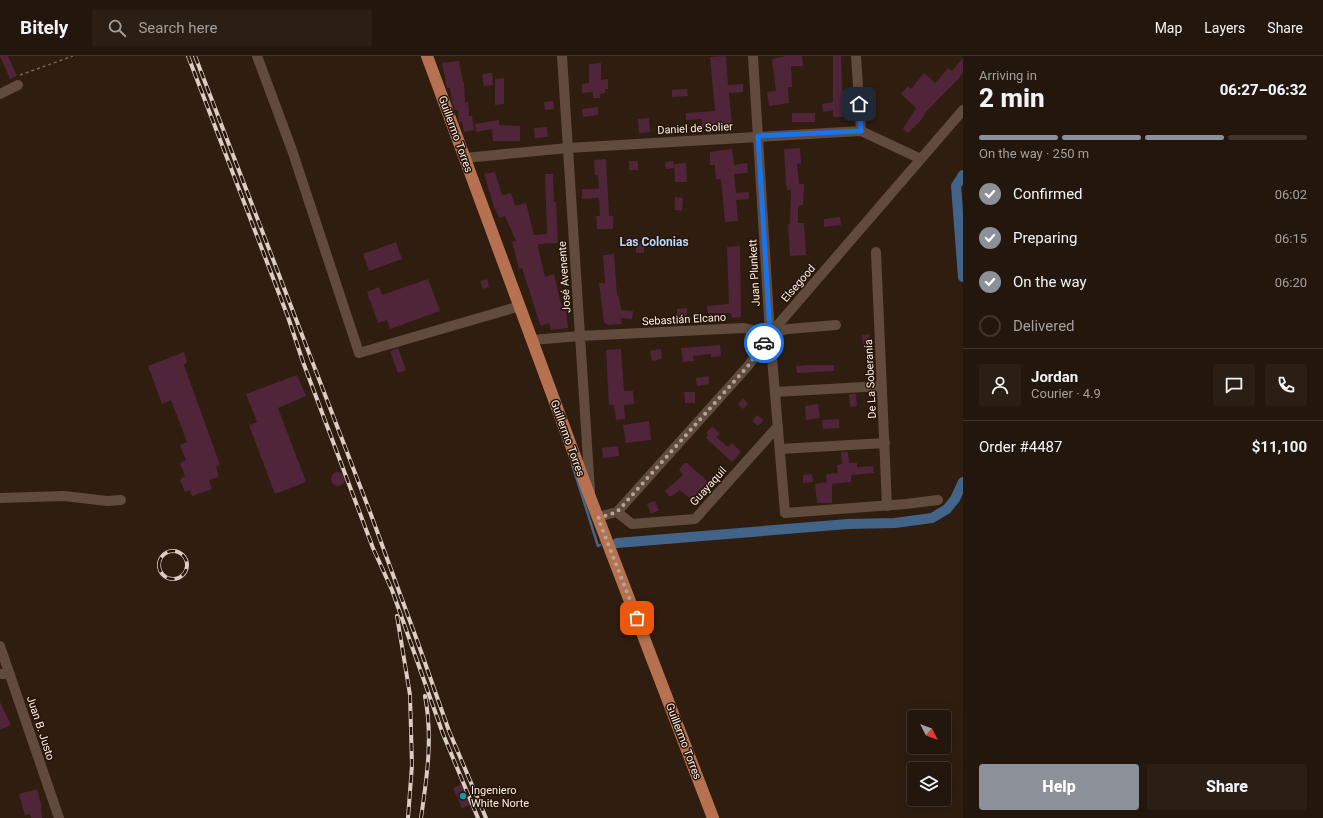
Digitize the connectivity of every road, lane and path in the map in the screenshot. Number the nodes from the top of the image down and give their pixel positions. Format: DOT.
graph roads {
  1 [pos="73,56"];
  2 [pos="257,56"];
  3 [pos="427,56"];
  4 [pos="562,56"];
  5 [pos="753,56"];
  6 [pos="864,56"];
  7 [pos="856,60"];
  8 [pos="16,81"];
  9 [pos="0,94"];
  10 [pos="963,110"];
  11 [pos="861,131"];
  12 [pos="758,136"];
  13 [pos="568,148"];
  14 [pos="465,158"];
  15 [pos="921,160"];
  16 [pos="876,252"];
  17 [pos="520,306"];
  18 [pos="836,325"];
  19 [pos="770,334"];
  20 [pos="580,336"];
  21 [pos="532,340"];
  22 [pos="882,386"];
  23 [pos="775,392"];
  24 [pos="778,426"];
  25 [pos="885,443"];
  26 [pos="780,449"];
  27 [pos="590,497"];
  28 [pos="0,498"];
  29 [pos="121,500"];
  30 [pos="938,500"];
  31 [pos="887,506"];
  32 [pos="617,512"];
  33 [pos="598,518"];
  34 [pos="0,646"];
  35 [pos="5,674"];
  36 [pos="58,818"];
  37 [pos="713,818"];
  1 -- 8 [label="path"];
  2 -- 17 [label="street"];
  3 -- 14 [label="main road, Guillermo Torres"];
  4 -- 13 [label="street, José Avenente"];
  5 -- 12 [label="street, Juan Plunkett"];
  6 -- 7 [label="street"];
  7 -- 11 [label="street"];
  8 -- 9 [label="street"];
  10 -- 15 [label="street, Elsegood"];
  11 -- 12 [label="street, Daniel de Solier"];
  11 -- 15 [label="street, Daniel de Solier"];
  12 -- 13 [label="street, Daniel de Solier"];
  12 -- 19 [label="street, Juan Plunkett"];
  13 -- 14 [label="street, Daniel de Solier"];
  13 -- 20 [label="street, José Avenente"];
  14 -- 17 [label="main road, Guillermo Torres"];
  15 -- 19 [label="street, Elsegood"];
  16 -- 22 [label="street, De La Soberanía"];
  17 -- 21 [label="main road, Guillermo Torres"];
  18 -- 19 [label="street, Sebastián Elcano"];
  19 -- 20 [label="street, Sebastián Elcano"];
  19 -- 23 [label="street, Juan Plunkett"];
  19 -- 32 [label="street, Elsegood"];
  20 -- 21 [label="street, Sebastián Elcano"];
  20 -- 27 [label="street, José Avenente"];
  21 -- 27 [label="main road, Guillermo Torres"];
  22 -- 23 [label="street"];
  22 -- 25 [label="street, De La Soberanía"];
  23 -- 24 [label="street, Juan Plunkett"];
  24 -- 26 [label="street, Juan Plunkett"];
  24 -- 32 [label="street, Guayaquil"];
  25 -- 26 [label="street"];
  25 -- 31 [label="street, De La Soberanía"];
  26 -- 31 [label="street, Juan Plunkett"];
  27 -- 33 [label="main road, Guillermo Torres"];
  28 -- 29 [label="street"];
  30 -- 31 [label="street"];
  32 -- 33 [label="street"];
  33 -- 37 [label="main road, Guillermo Torres"];
  34 -- 35 [label="street, Juan B. Justo"];
  35 -- 36 [label="street, Juan B. Justo"];
}
